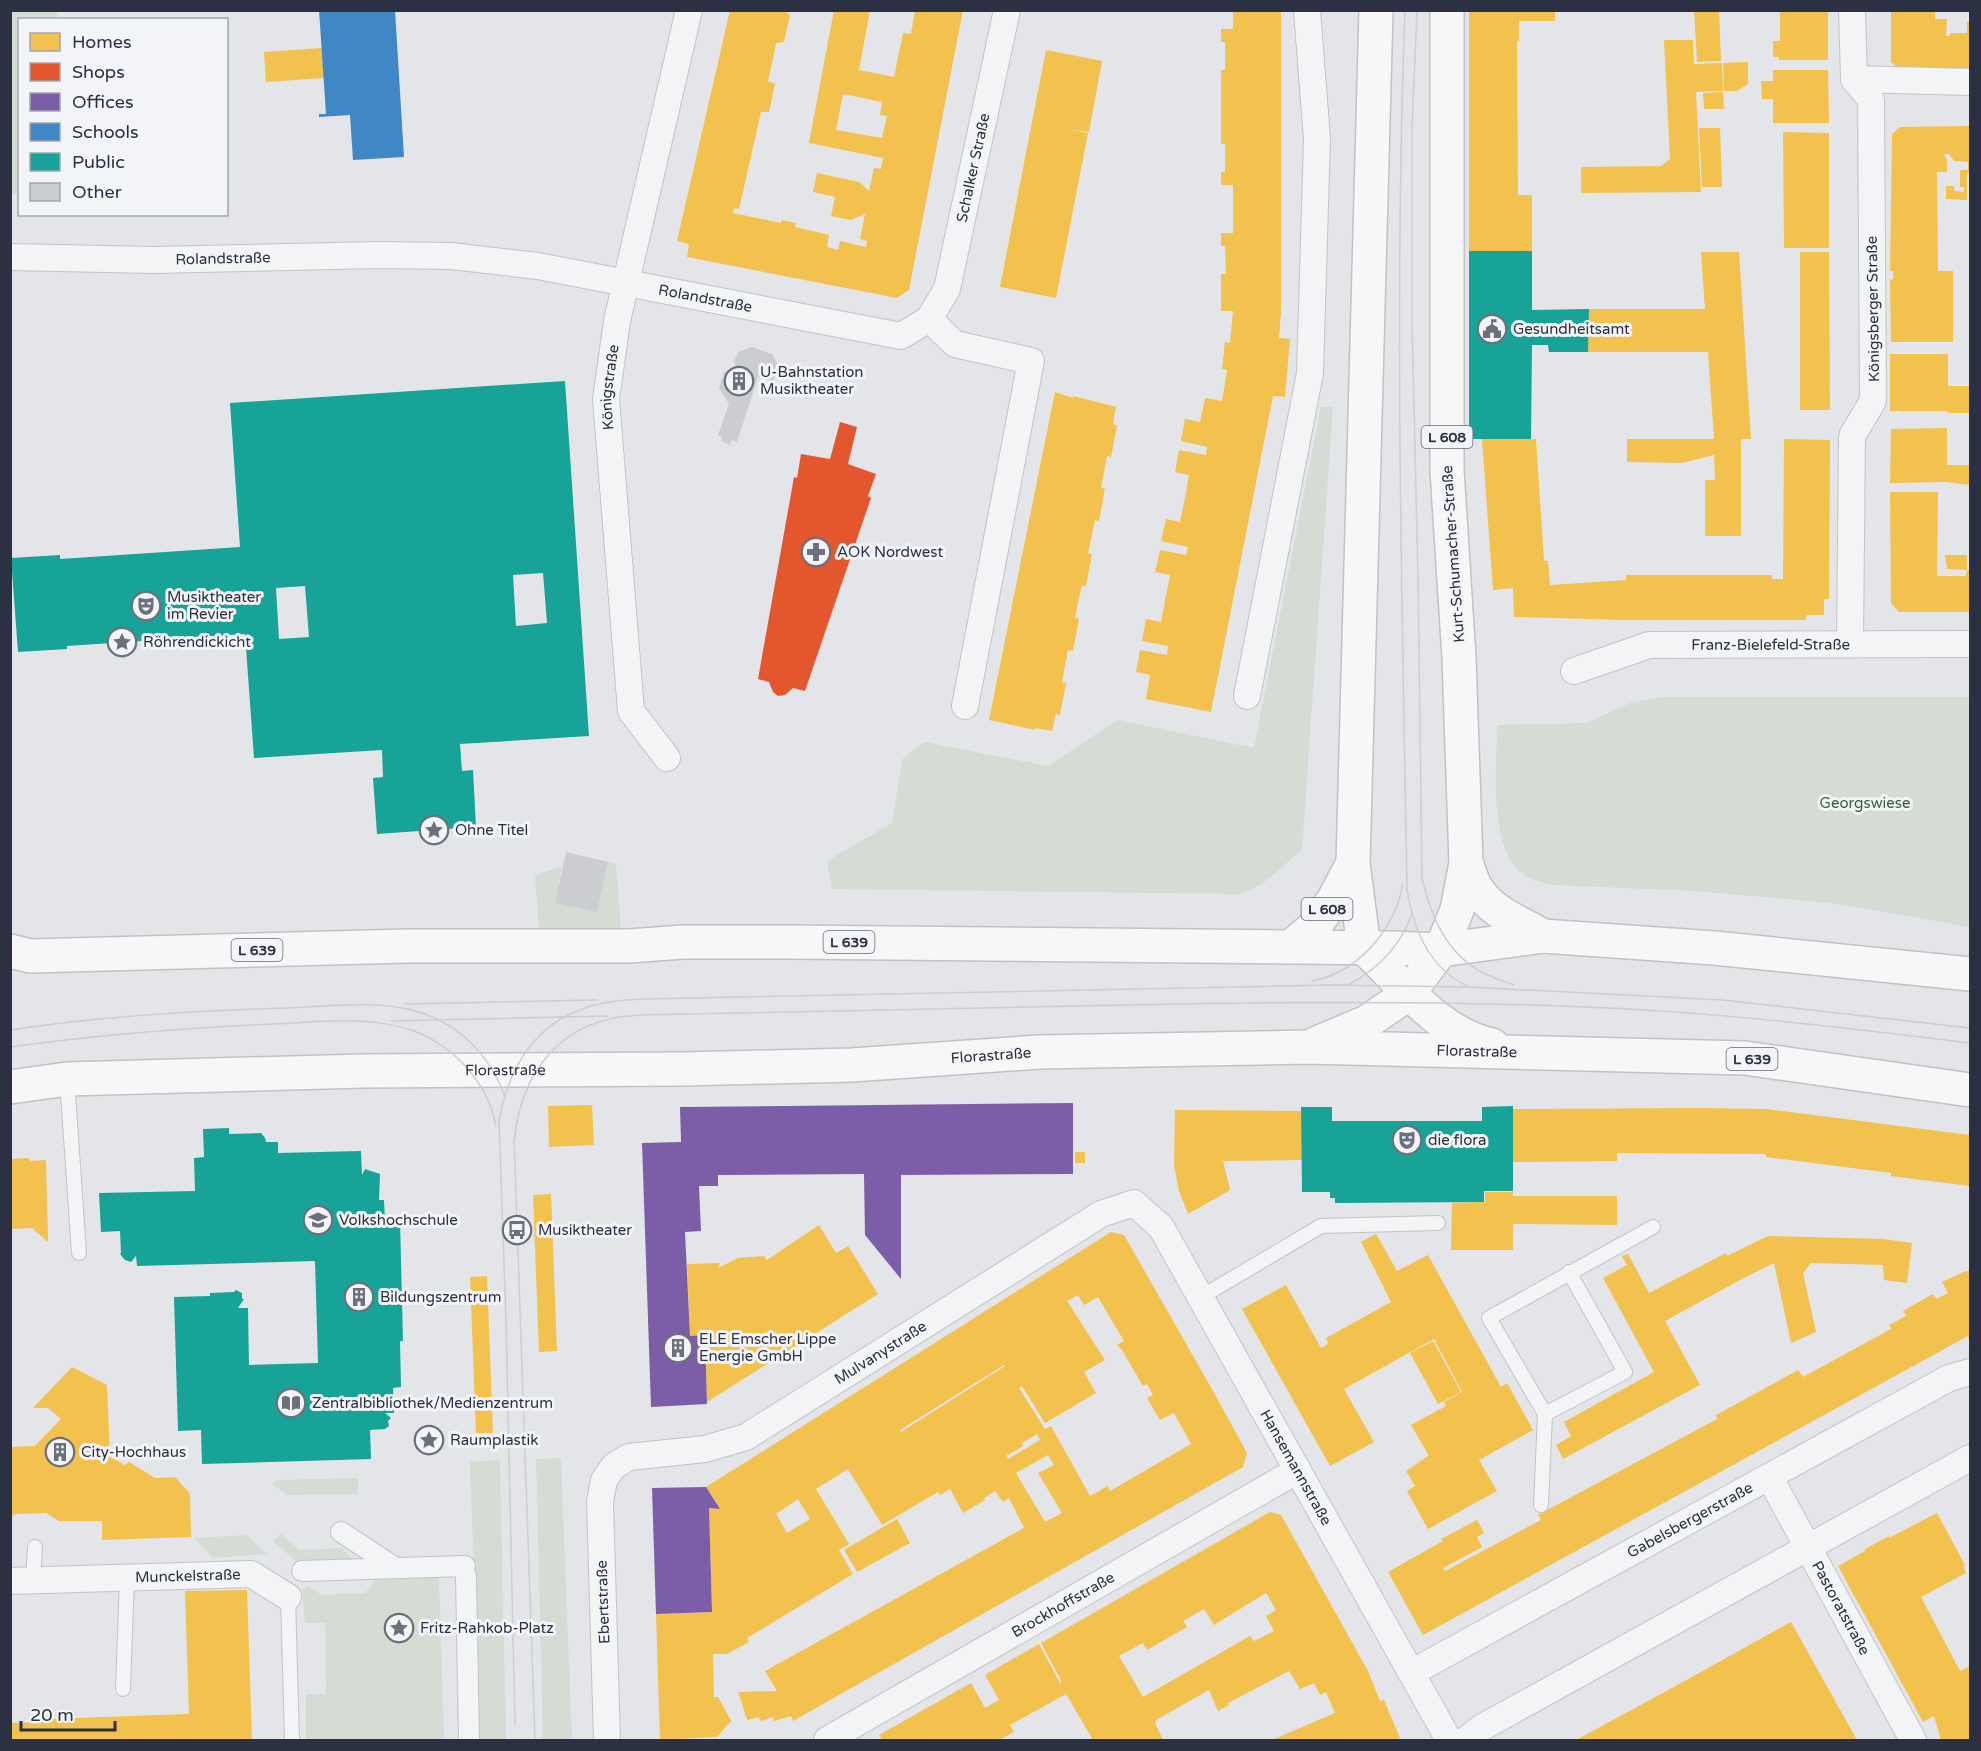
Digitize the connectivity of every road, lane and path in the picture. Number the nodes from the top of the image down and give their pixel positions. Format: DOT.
graph roads {
  1 [pos="689,10"];
  2 [pos="1007,10"];
  3 [pos="1307,10"];
  4 [pos="1376,10"];
  5 [pos="1447,10"];
  6 [pos="1852,10"];
  7 [pos="1854,79"];
  8 [pos="1971,82"];
  9 [pos="10,257"];
  10 [pos="627,283"];
  11 [pos="929,319"];
  12 [pos="1850,644"];
  13 [pos="1971,644"];
  14 [pos="1574,671"];
  15 [pos="1248,696"];
  16 [pos="965,706"];
  17 [pos="667,758"];
  18 [pos="1353,863"];
  19 [pos="1466,863"];
  20 [pos="1543,936"];
  21 [pos="1291,947"];
  22 [pos="1364,948"];
  23 [pos="1441,950"];
  24 [pos="20,954"];
  25 [pos="1971,974"];
  26 [pos="1408,994"];
  27 [pos="1308,1047"];
  28 [pos="1532,1054"];
  29 [pos="67,1079"];
  30 [pos="10,1087"];
  31 [pos="1971,1090"];
  32 [pos="1134,1203"];
  33 [pos="1438,1223"];
  34 [pos="1653,1227"];
  35 [pos="79,1253"];
  36 [pos="1569,1272"];
  37 [pos="1201,1298"];
  38 [pos="1971,1372"];
  39 [pos="1545,1414"];
  40 [pos="1971,1458"];
  41 [pos="614,1466"];
  42 [pos="1298,1470"];
  43 [pos="1770,1478"];
  44 [pos="1541,1505"];
  45 [pos="341,1532"];
  46 [pos="35,1547"];
  47 [pos="1808,1549"];
  48 [pos="396,1568"];
  49 [pos="302,1571"];
  50 [pos="127,1578"];
  51 [pos="22,1581"];
  52 [pos="288,1597"];
  53 [pos="1412,1673"];
  54 [pos="123,1689"];
  55 [pos="292,1740"];
  56 [pos="469,1740"];
  57 [pos="607,1740"];
  58 [pos="827,1740"];
  59 [pos="1449,1740"];
  60 [pos="1466,1740"];
  61 [pos="1912,1740"];
  1 -- 10 [label="street, Königstraße"];
  2 -- 11 [label="street, Schalker Straße"];
  3 -- 15 [label="street"];
  4 -- 18 [label="main road, L 608"];
  5 -- 19 [label="main road, Kurt-Schumacher-Straße / L 608"];
  6 -- 7 [label="street"];
  7 -- 8 [label="street"];
  7 -- 12 [label="street, Königsberger Straße"];
  9 -- 10 [label="street, Rolandstraße"];
  10 -- 11 [label="street, Rolandstraße"];
  10 -- 17 [label="street, Königstraße"];
  11 -- 16 [label="street"];
  12 -- 13 [label="street, Franz-Bielefeld-Straße"];
  12 -- 14 [label="street, Franz-Bielefeld-Straße"];
  18 -- 21 [label="main road, L 608"];
  18 -- 22 [label="main road, L 608"];
  19 -- 20 [label="main road, L 608"];
  19 -- 23 [label="main road, Kurt-Schumacher-Straße / L 608"];
  20 -- 23 [label="main road, L 639"];
  20 -- 25 [label="main road, L 639"];
  21 -- 22 [label="main road, L 639"];
  21 -- 24 [label="main road, L 639"];
  22 -- 23 [label="main road, L 639"];
  22 -- 26 [label="main road"];
  23 -- 26 [label="main road, Kurt-Schumacher-Straße"];
  26 -- 27 [label="main road, Kurt-Schumacher-Straße"];
  26 -- 28 [label="main road"];
  27 -- 28 [label="main road, Florastraße / L 639"];
  27 -- 29 [label="main road, Florastraße / L 639"];
  28 -- 31 [label="main road, Florastraße / L 639"];
  29 -- 30 [label="main road, Florastraße / L 639"];
  29 -- 35 [label="lane"];
  32 -- 37 [label="street, Hansemannstraße"];
  32 -- 41 [label="street, Mulvanystraße"];
  33 -- 37 [label="lane"];
  34 -- 36 [label="lane"];
  36 -- 39 [label="lane"];
  36 -- 39 [label="lane"];
  37 -- 42 [label="street, Hansemannstraße"];
  38 -- 43 [label="street, Gabelsbergerstraße"];
  39 -- 44 [label="lane"];
  40 -- 47 [label="street"];
  41 -- 57 [label="street, Ebertstraße"];
  42 -- 53 [label="street, Hansemannstraße"];
  42 -- 58 [label="street, Brockhoffstraße"];
  43 -- 47 [label="street, Pastoratstraße"];
  43 -- 53 [label="street, Gabelsbergerstraße"];
  45 -- 48 [label="street"];
  46 -- 51 [label="lane"];
  47 -- 60 [label="street"];
  47 -- 61 [label="street, Pastoratstraße"];
  48 -- 49 [label="street"];
  48 -- 56 [label="street"];
  50 -- 51 [label="street, Munckelstraße"];
  50 -- 52 [label="street, Munckelstraße"];
  50 -- 54 [label="lane"];
  52 -- 55 [label="lane, Munckelstraße"];
  53 -- 59 [label="street, Hansemannstraße"];
}
